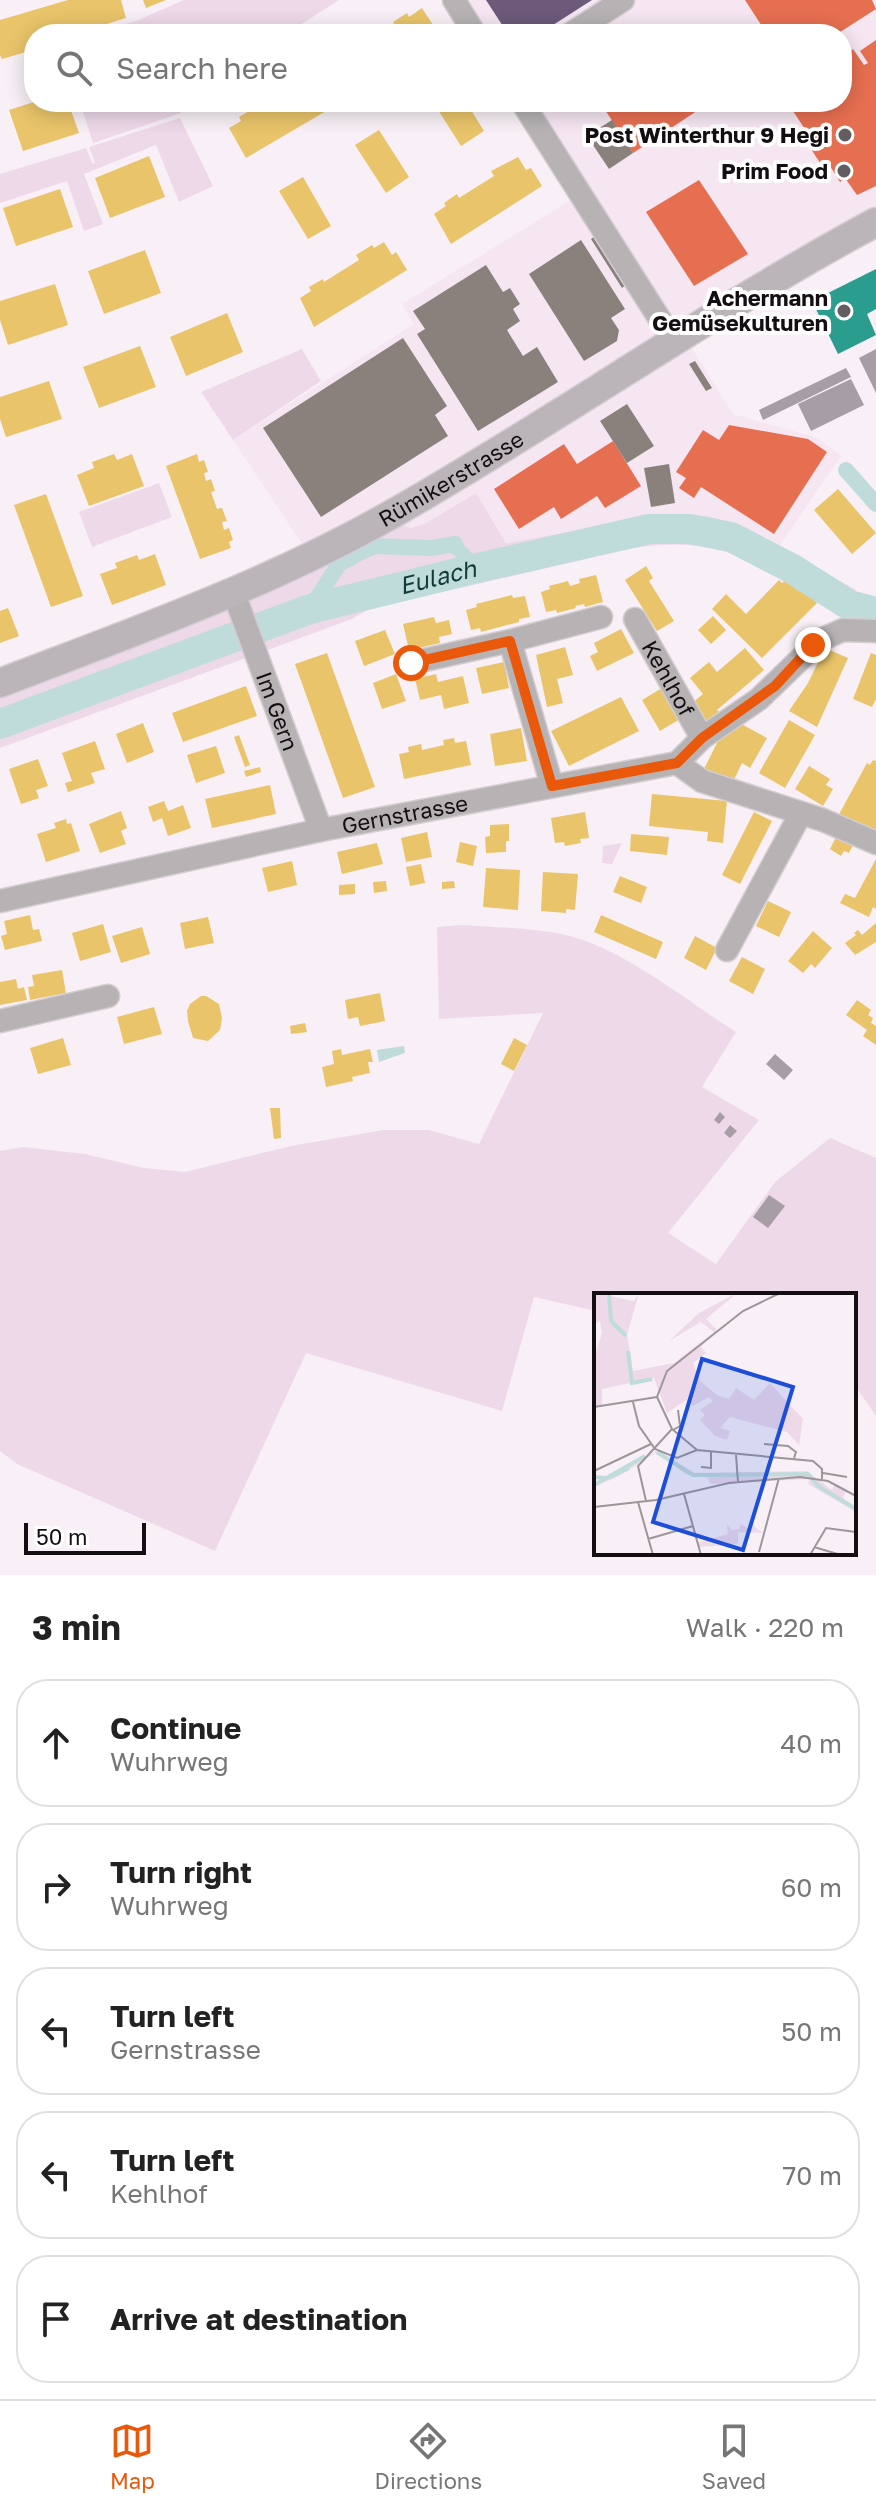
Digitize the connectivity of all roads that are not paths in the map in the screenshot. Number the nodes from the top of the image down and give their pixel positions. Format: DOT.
graph roads {
  1 [pos="454,0"];
  2 [pos="623,0"];
  3 [pos="469,24"];
  4 [pos="586,24"];
  5 [pos="528,112"];
  6 [pos="876,222"];
  7 [pos="673,340"];
  8 [pos="233,591"];
  9 [pos="601,617"];
  10 [pos="635,619"];
  11 [pos="876,631"];
  12 [pos="510,641"];
  13 [pos="411,663"];
  14 [pos="0,683"];
  15 [pos="702,738"];
  16 [pos="677,763"];
  17 [pos="552,786"];
  18 [pos="801,813"];
  19 [pos="321,830"];
  20 [pos="876,843"];
  21 [pos="0,901"];
  22 [pos="727,950"];
  23 [pos="108,996"];
  24 [pos="0,1021"];
  1 -- 3 [label="street"];
  2 -- 4 [label="street"];
  5 -- 7 [label="street"];
  6 -- 7 [label="main road, Rümikerstrasse"];
  7 -- 8 [label="main road, Rümikerstrasse"];
  8 -- 14 [label="main road, Rümikerstrasse"];
  8 -- 19 [label="street, Im Gern"];
  9 -- 12 [label="street"];
  10 -- 15 [label="street, Kehlhof"];
  11 -- 15 [label="street, Kehlhof"];
  12 -- 13 [label="street"];
  12 -- 17 [label="street"];
  15 -- 16 [label="street, Kehlhof"];
  16 -- 17 [label="street, Gernstrasse"];
  16 -- 18 [label="street"];
  17 -- 19 [label="street, Gernstrasse"];
  18 -- 20 [label="street"];
  18 -- 22 [label="street"];
  19 -- 21 [label="street, Gernstrasse"];
  23 -- 24 [label="street"];
}
